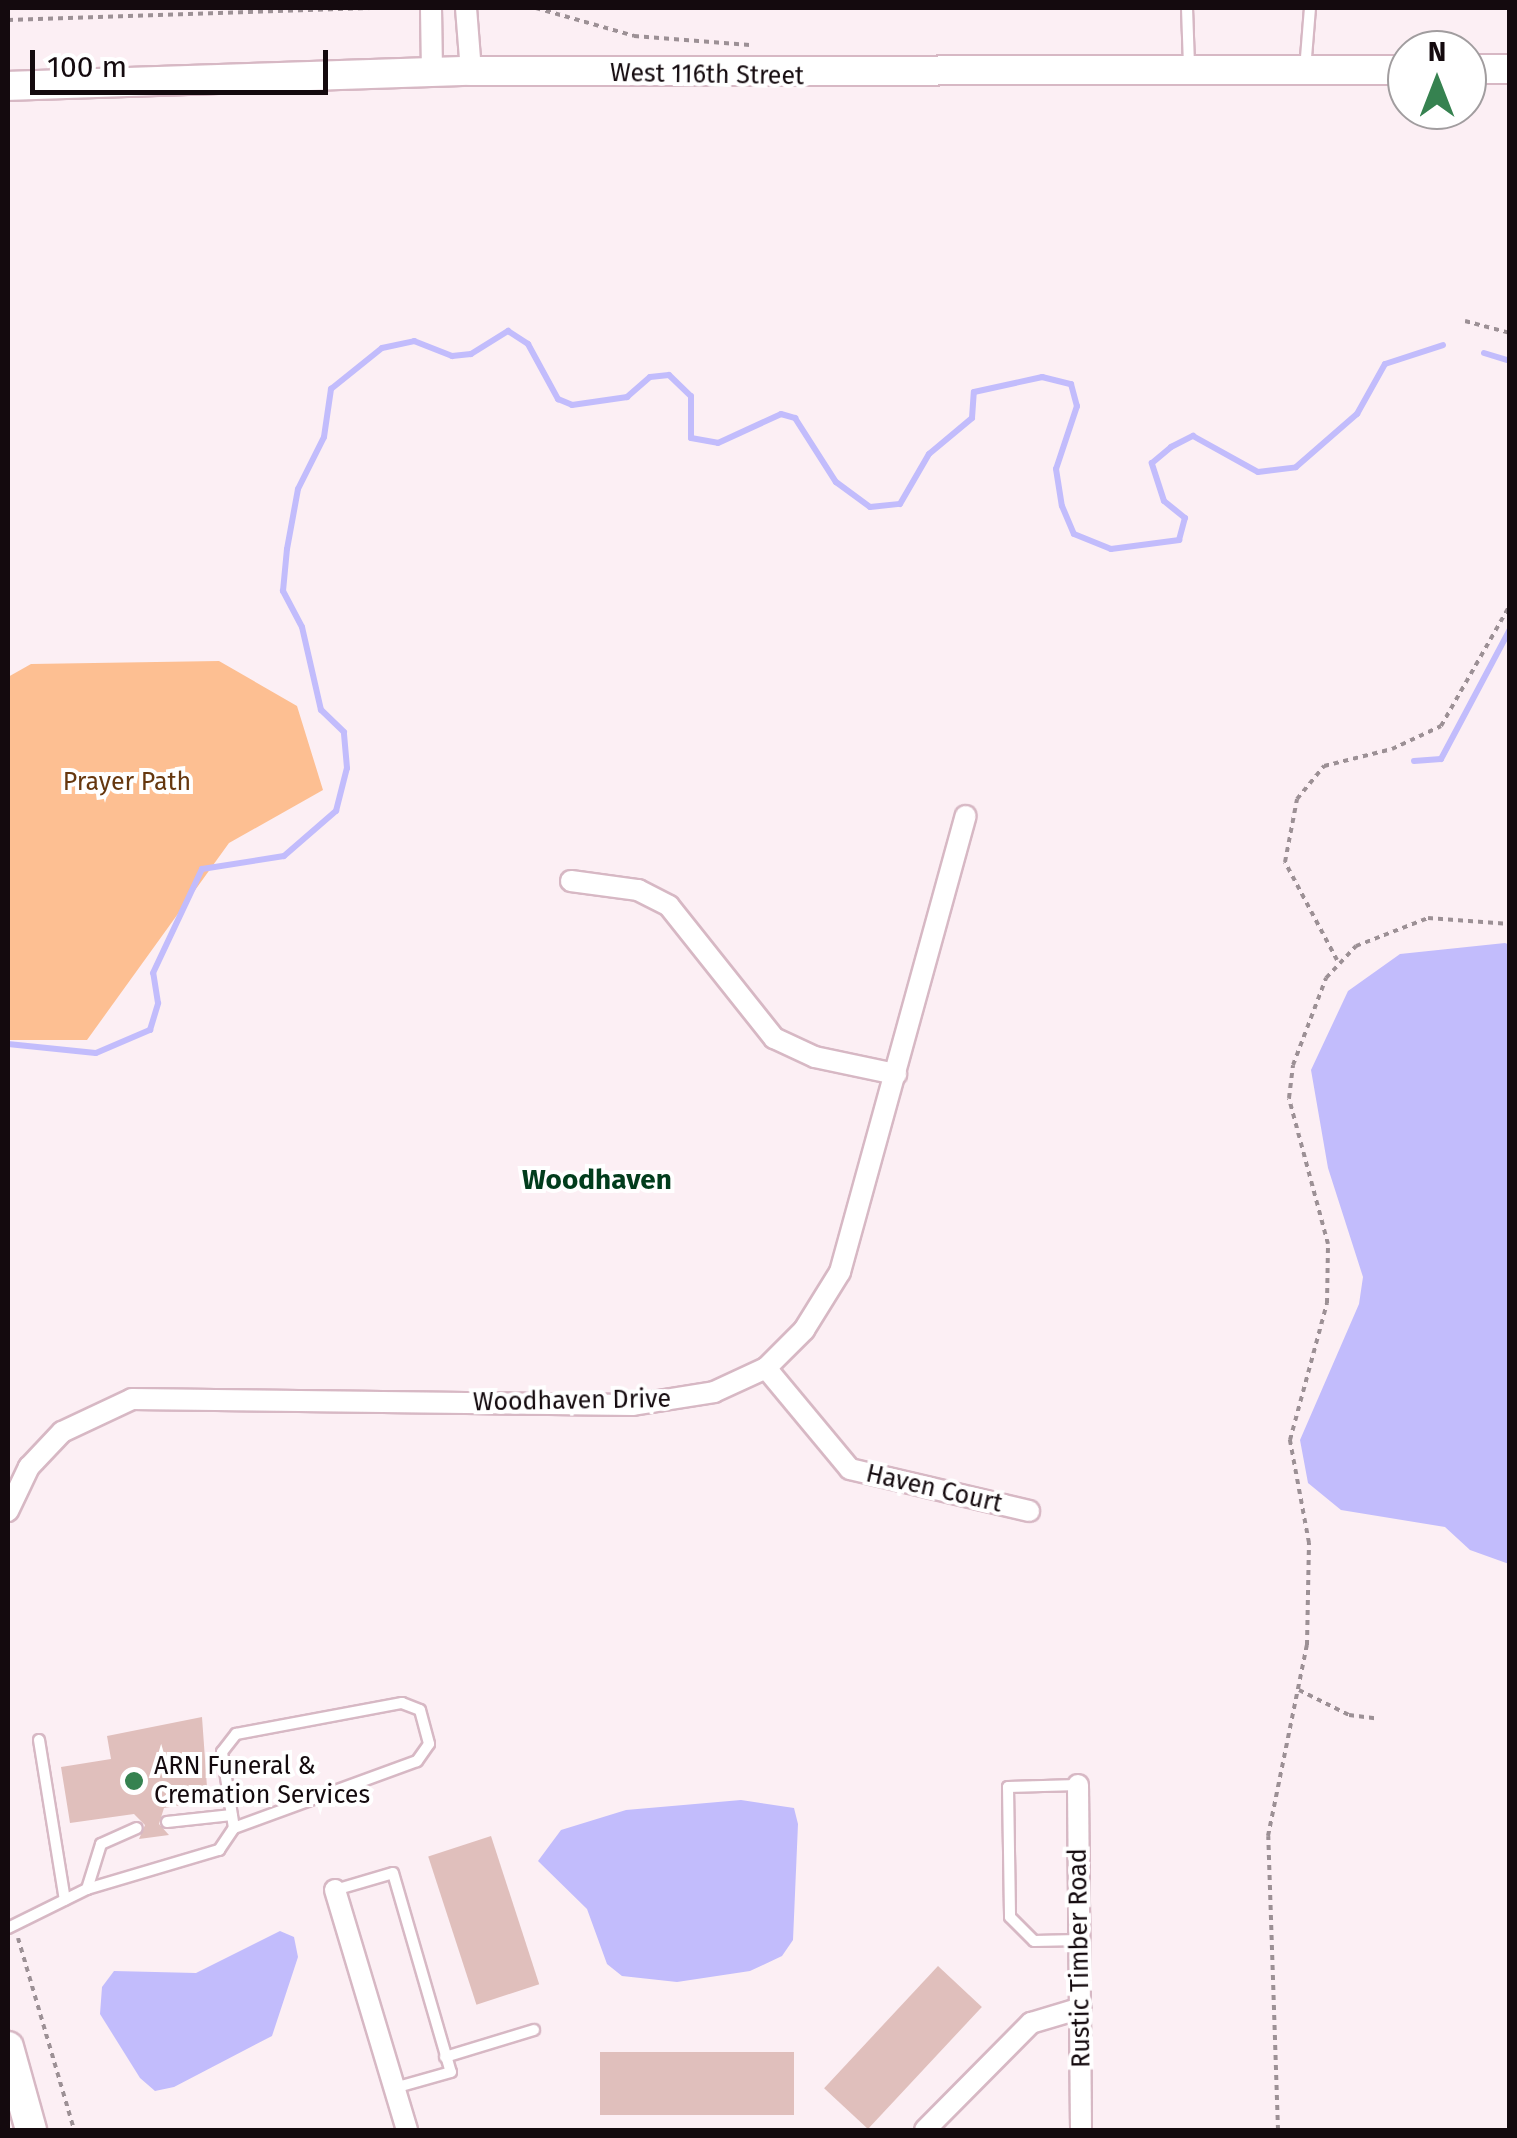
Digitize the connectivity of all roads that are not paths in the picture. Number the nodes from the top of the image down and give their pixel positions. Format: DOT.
graph roads {
  1 [pos="432,8"];
  2 [pos="466,8"];
  3 [pos="1187,8"];
  4 [pos="1310,8"];
  5 [pos="1387,61"];
  6 [pos="471,70"];
  7 [pos="432,71"];
  8 [pos="1304,71"];
  9 [pos="1189,72"];
  10 [pos="8,86"];
  11 [pos="966,816"];
  12 [pos="571,881"];
  13 [pos="896,1074"];
  14 [pos="766,1368"];
  15 [pos="8,1511"];
  16 [pos="1030,1511"];
  17 [pos="39,1740"];
  18 [pos="1078,1786"];
  19 [pos="167,1822"];
  20 [pos="233,1822"];
  21 [pos="137,1828"];
  22 [pos="87,1889"];
  23 [pos="335,1890"];
  24 [pos="65,1900"];
  25 [pos="11,1926"];
  26 [pos="1081,1940"];
  27 [pos="1081,2008"];
  28 [pos="534,2030"];
  29 [pos="8,2047"];
  30 [pos="445,2057"];
  31 [pos="394,2088"];
  32 [pos="31,2130"];
  33 [pos="407,2130"];
  34 [pos="925,2130"];
  35 [pos="1081,2130"];
  1 -- 7 [label="street"];
  2 -- 6 [label="street"];
  3 -- 9 [label="lane"];
  4 -- 8 [label="lane"];
  5 -- 8 [label="main road, West 116th Street"];
  6 -- 7 [label="main road, West 116th Street"];
  6 -- 9 [label="main road, West 116th Street"];
  7 -- 10 [label="main road, West 116th Street"];
  8 -- 9 [label="main road, West 116th Street"];
  11 -- 13 [label="street, Woodhaven Drive"];
  12 -- 13 [label="street"];
  13 -- 14 [label="street, Woodhaven Drive"];
  14 -- 15 [label="street, Woodhaven Drive"];
  14 -- 16 [label="street, Haven Court"];
  17 -- 24 [label="lane"];
  18 -- 26 [label="street, Rustic Timber Road"];
  18 -- 26 [label="lane"];
  19 -- 20 [label="lane"];
  20 -- 20 [label="lane"];
  20 -- 22 [label="lane"];
  21 -- 22 [label="lane"];
  22 -- 24 [label="lane"];
  23 -- 30 [label="lane"];
  23 -- 31 [label="street"];
  24 -- 25 [label="lane"];
  26 -- 27 [label="street, Rustic Timber Road"];
  27 -- 34 [label="street"];
  27 -- 35 [label="street, Rustic Timber Road"];
  28 -- 30 [label="lane"];
  29 -- 32 [label="main road"];
  30 -- 31 [label="lane"];
  31 -- 33 [label="street"];
}
